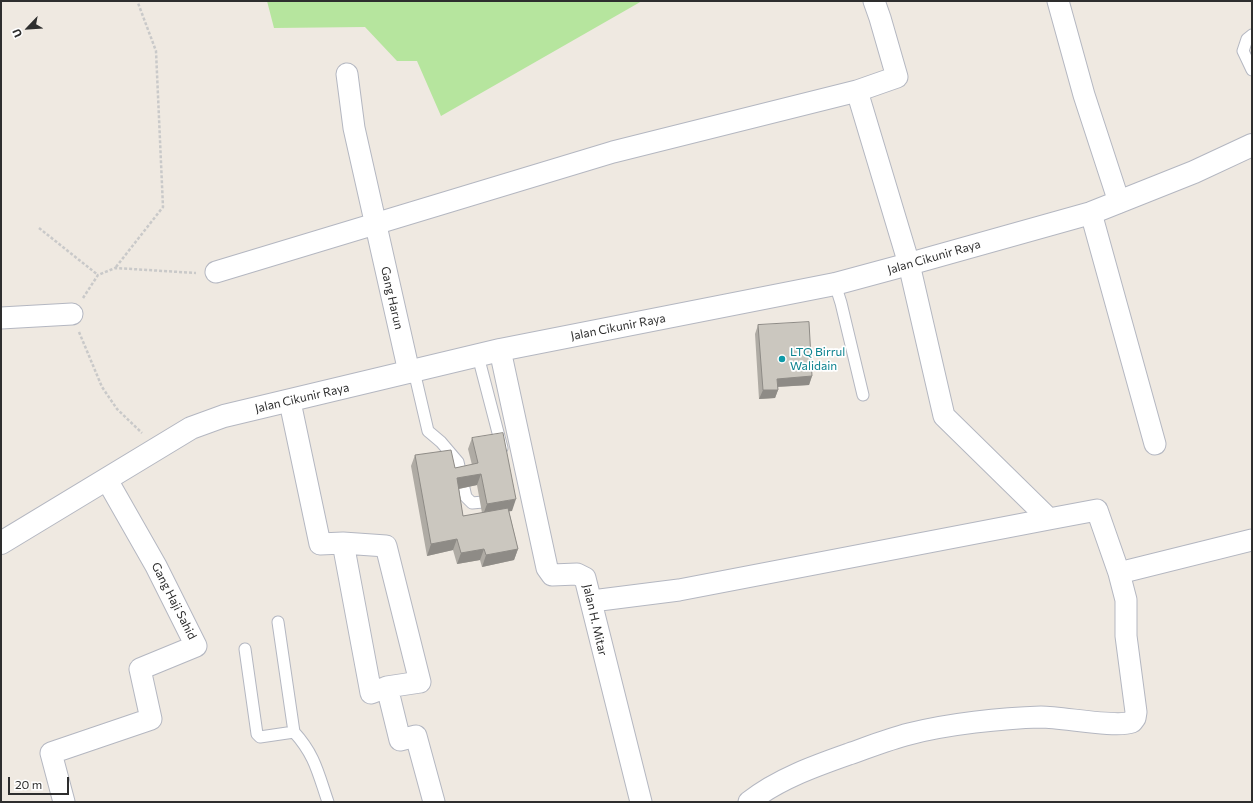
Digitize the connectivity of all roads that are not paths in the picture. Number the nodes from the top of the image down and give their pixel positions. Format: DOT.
graph roads {
  1 [pos="874,1"];
  2 [pos="1058,1"];
  3 [pos="1252,35"];
  4 [pos="1252,70"];
  5 [pos="347,74"];
  6 [pos="858,91"];
  7 [pos="1252,145"];
  8 [pos="1119,202"];
  9 [pos="1091,213"];
  10 [pos="375,224"];
  11 [pos="909,264"];
  12 [pos="216,272"];
  13 [pos="834,284"];
  14 [pos="72,314"];
  15 [pos="1,318"];
  16 [pos="500,350"];
  17 [pos="478,356"];
  18 [pos="411,372"];
  19 [pos="863,394"];
  20 [pos="290,402"];
  21 [pos="1155,444"];
  22 [pos="506,462"];
  23 [pos="107,480"];
  24 [pos="506,500"];
  25 [pos="1049,519"];
  26 [pos="1252,540"];
  27 [pos="1,543"];
  28 [pos="343,543"];
  29 [pos="1120,573"];
  30 [pos="592,601"];
  31 [pos="278,622"];
  32 [pos="245,650"];
  33 [pos="387,688"];
  34 [pos="294,732"];
  35 [pos="64,802"];
  36 [pos="328,802"];
  37 [pos="434,802"];
  38 [pos="641,802"];
  39 [pos="749,802"];
  1 -- 6 [label="street"];
  2 -- 8 [label="street"];
  3 -- 4 [label="lane"];
  5 -- 10 [label="street, Gang Harun"];
  6 -- 10 [label="street"];
  6 -- 11 [label="street"];
  7 -- 8 [label="street, Jalan Cikunir Raya"];
  8 -- 9 [label="street, Jalan Cikunir Raya"];
  9 -- 11 [label="street, Jalan Cikunir Raya"];
  9 -- 21 [label="street"];
  10 -- 12 [label="street"];
  10 -- 18 [label="street, Gang Harun"];
  11 -- 13 [label="street, Jalan Cikunir Raya"];
  11 -- 25 [label="street"];
  13 -- 16 [label="street, Jalan Cikunir Raya"];
  13 -- 19 [label="lane"];
  14 -- 15 [label="street"];
  16 -- 17 [label="street, Jalan Cikunir Raya"];
  16 -- 30 [label="street, Jalan H. Mitar"];
  17 -- 18 [label="street, Jalan Cikunir Raya"];
  17 -- 22 [label="lane"];
  18 -- 20 [label="street, Jalan Cikunir Raya"];
  18 -- 24 [label="lane"];
  20 -- 23 [label="street, Jalan Cikunir Raya"];
  20 -- 28 [label="street"];
  23 -- 27 [label="street, Jalan Cikunir Raya"];
  23 -- 35 [label="street, Gang Haji Sahid"];
  25 -- 29 [label="street"];
  25 -- 30 [label="street"];
  26 -- 29 [label="street"];
  28 -- 33 [label="street"];
  28 -- 33 [label="street"];
  29 -- 39 [label="street"];
  30 -- 38 [label="street, Jalan H. Mitar"];
  31 -- 34 [label="lane"];
  32 -- 34 [label="lane"];
  33 -- 37 [label="street"];
  34 -- 36 [label="lane"];
}
